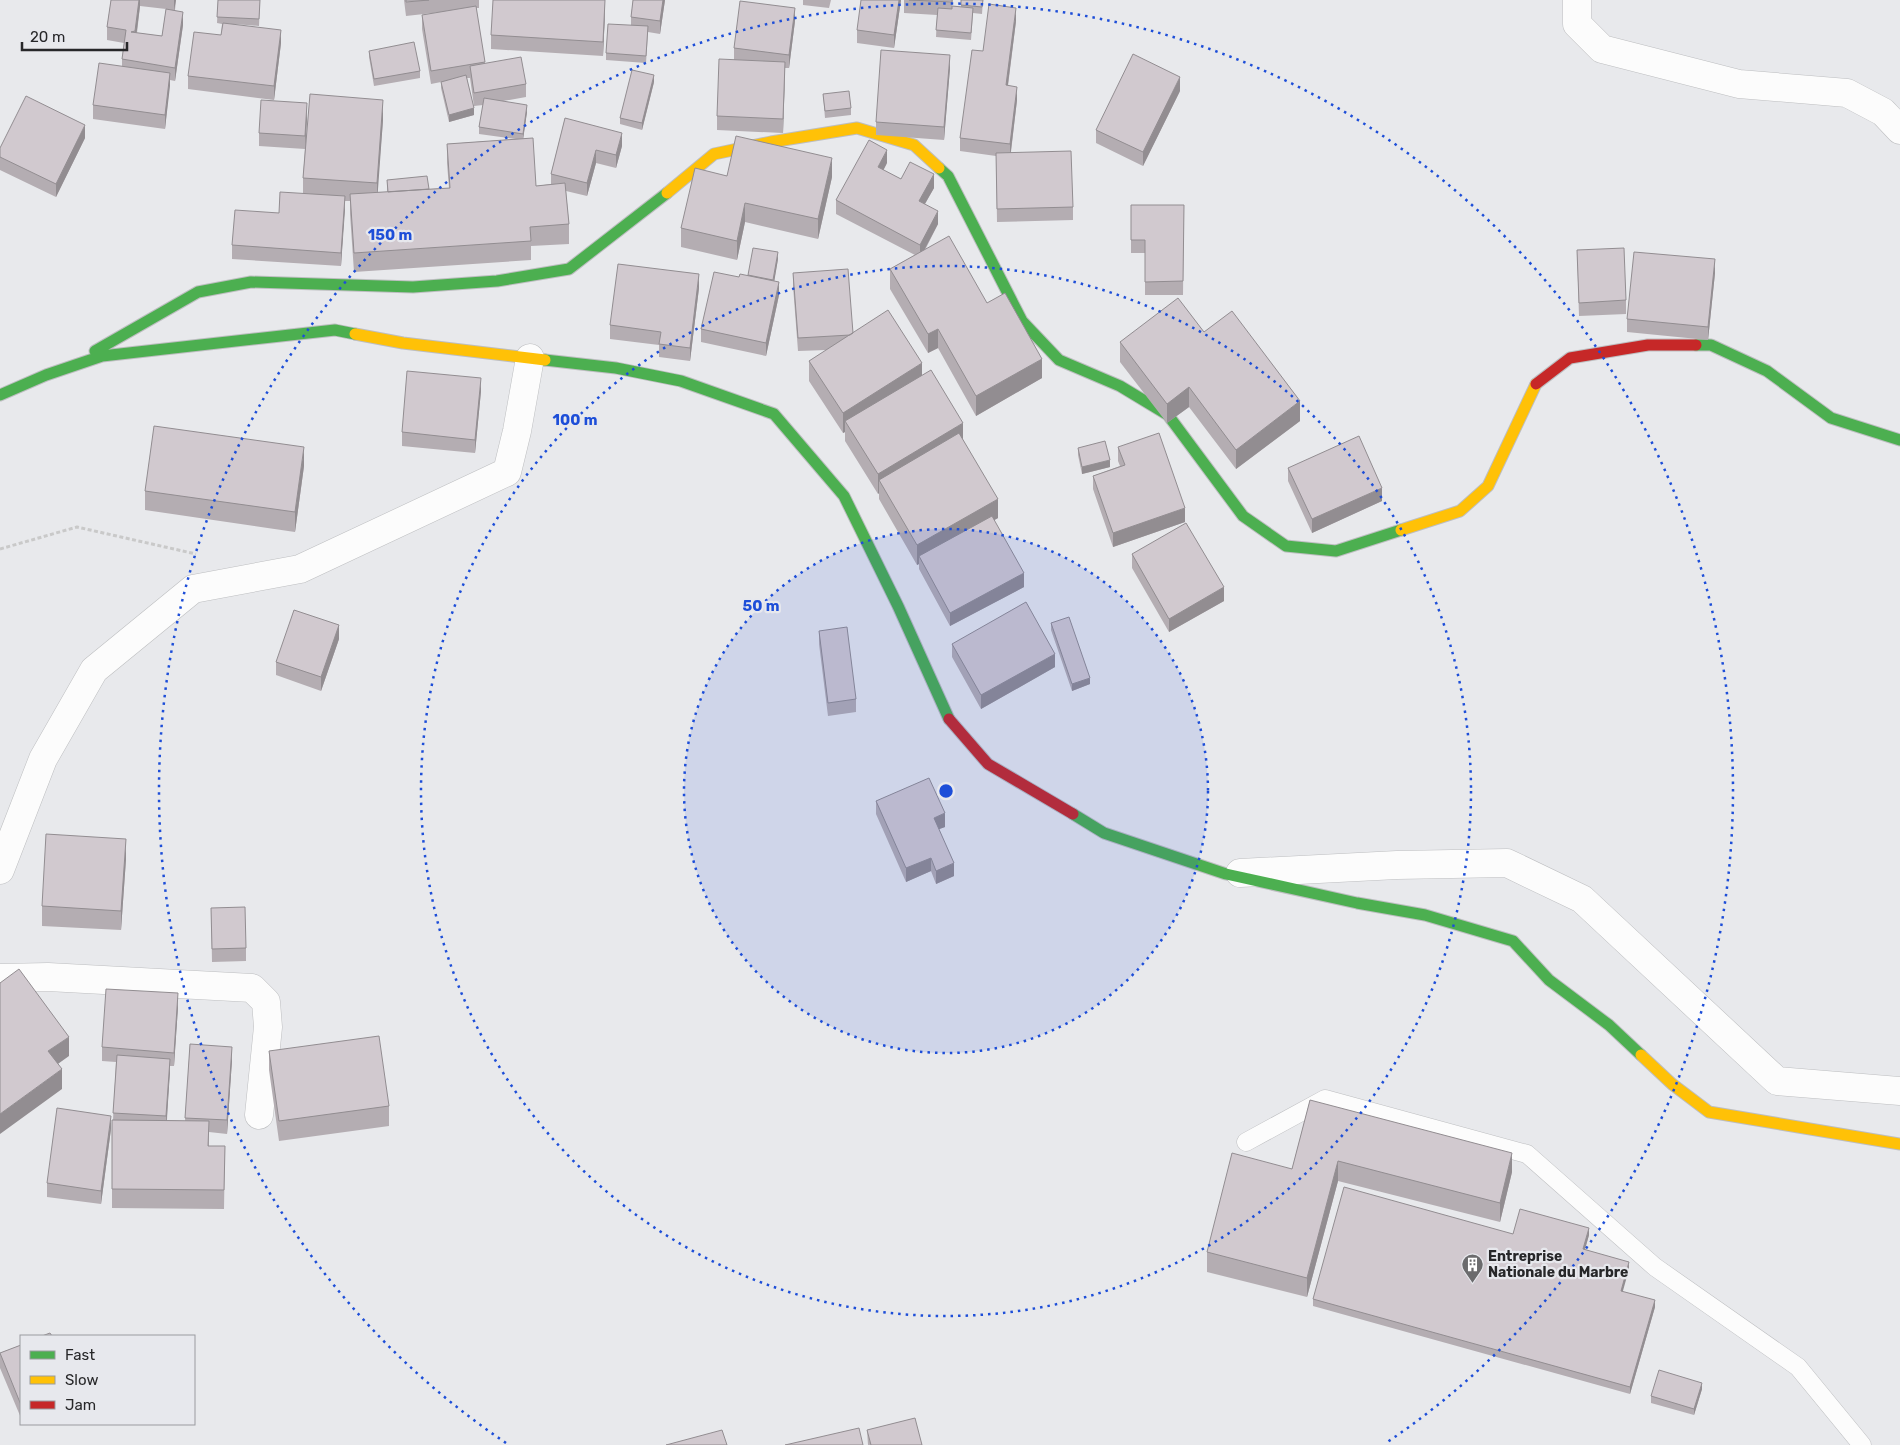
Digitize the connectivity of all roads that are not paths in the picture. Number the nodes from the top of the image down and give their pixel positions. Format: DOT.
graph roads {
  1 [pos="1577,0"];
  2 [pos="1900,130"];
  3 [pos="530,358"];
  4 [pos="64,369"];
  5 [pos="0,395"];
  6 [pos="1900,440"];
  7 [pos="0,870"];
  8 [pos="1226,874"];
  9 [pos="0,978"];
  10 [pos="1900,1091"];
  11 [pos="259,1115"];
  12 [pos="1246,1142"];
  13 [pos="1900,1144"];
  14 [pos="1862,1445"];
  1 -- 2 [label="street"];
  3 -- 4 [label="main road"];
  3 -- 7 [label="street"];
  3 -- 8 [label="main road"];
  4 -- 5 [label="main road"];
  4 -- 6 [label="main road"];
  8 -- 10 [label="street"];
  8 -- 13 [label="main road"];
  9 -- 11 [label="street"];
  12 -- 14 [label="lane"];
}
